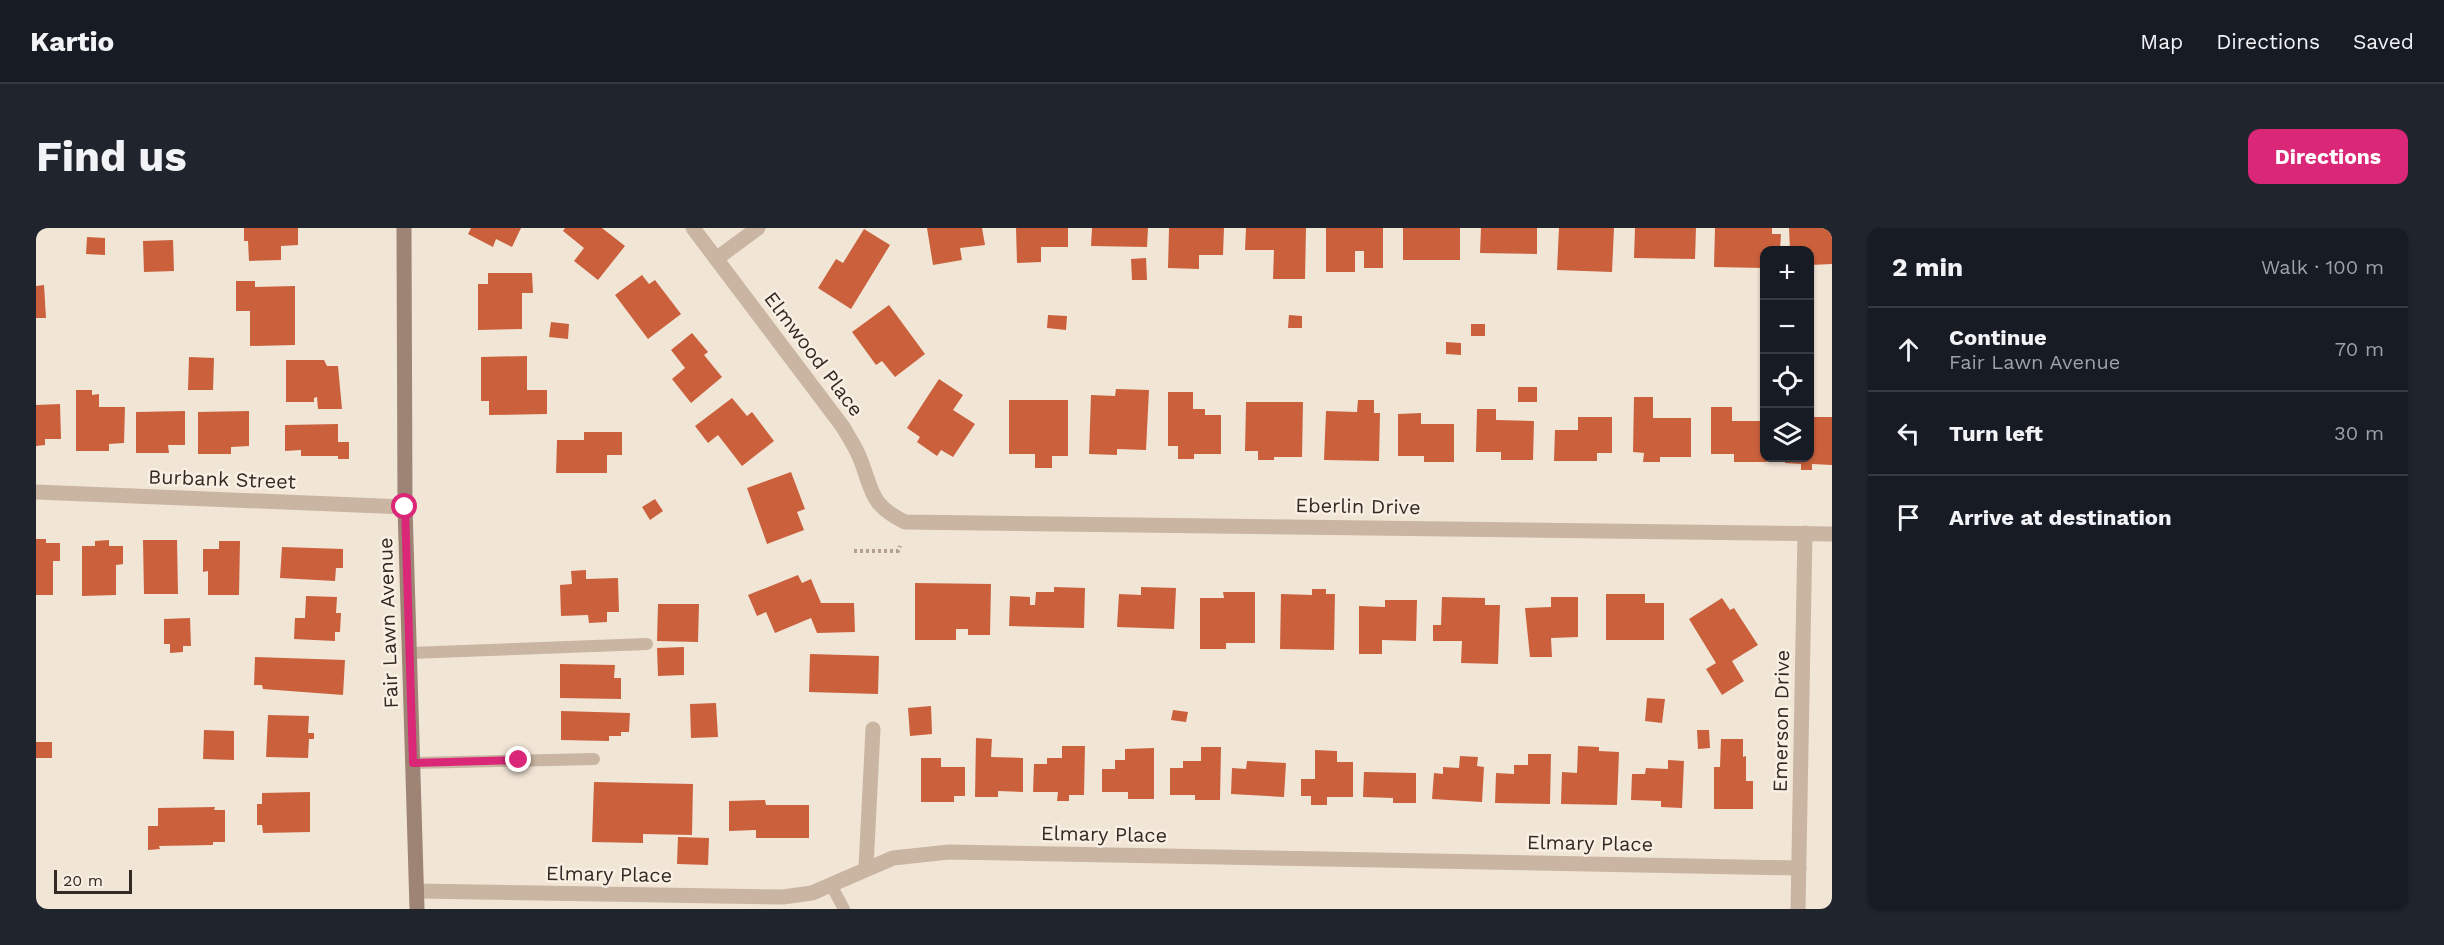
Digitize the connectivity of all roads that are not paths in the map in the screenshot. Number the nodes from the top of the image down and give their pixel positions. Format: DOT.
graph roads {
  1 [pos="404,228"];
  2 [pos="693,228"];
  3 [pos="758,228"];
  4 [pos="716,259"];
  5 [pos="36,492"];
  6 [pos="405,507"];
  7 [pos="886,513"];
  8 [pos="1805,533"];
  9 [pos="1832,534"];
  10 [pos="647,644"];
  11 [pos="410,653"];
  12 [pos="873,729"];
  13 [pos="594,759"];
  14 [pos="413,763"];
  15 [pos="866,868"];
  16 [pos="1799,868"];
  17 [pos="831,885"];
  18 [pos="417,891"];
  19 [pos="417,909"];
  20 [pos="844,909"];
  21 [pos="1798,909"];
  1 -- 6 [label="main road, Fair Lawn Avenue"];
  2 -- 4 [label="street, Elmwood Place"];
  3 -- 4 [label="street"];
  4 -- 7 [label="street, Elmwood Place"];
  5 -- 6 [label="street, Burbank Street"];
  6 -- 11 [label="main road, Fair Lawn Avenue"];
  7 -- 8 [label="street, Eberlin Drive"];
  8 -- 9 [label="street, Eberlin Drive"];
  8 -- 16 [label="street, Emerson Drive"];
  10 -- 11 [label="lane"];
  11 -- 14 [label="main road, Fair Lawn Avenue"];
  12 -- 15 [label="street"];
  13 -- 14 [label="lane"];
  14 -- 18 [label="main road, Fair Lawn Avenue"];
  15 -- 16 [label="street, Elmary Place"];
  15 -- 17 [label="street, Elmary Place"];
  16 -- 21 [label="street, Emerson Drive"];
  17 -- 18 [label="street, Elmary Place"];
  17 -- 20 [label="lane"];
  18 -- 19 [label="main road, Fair Lawn Avenue"];
}
